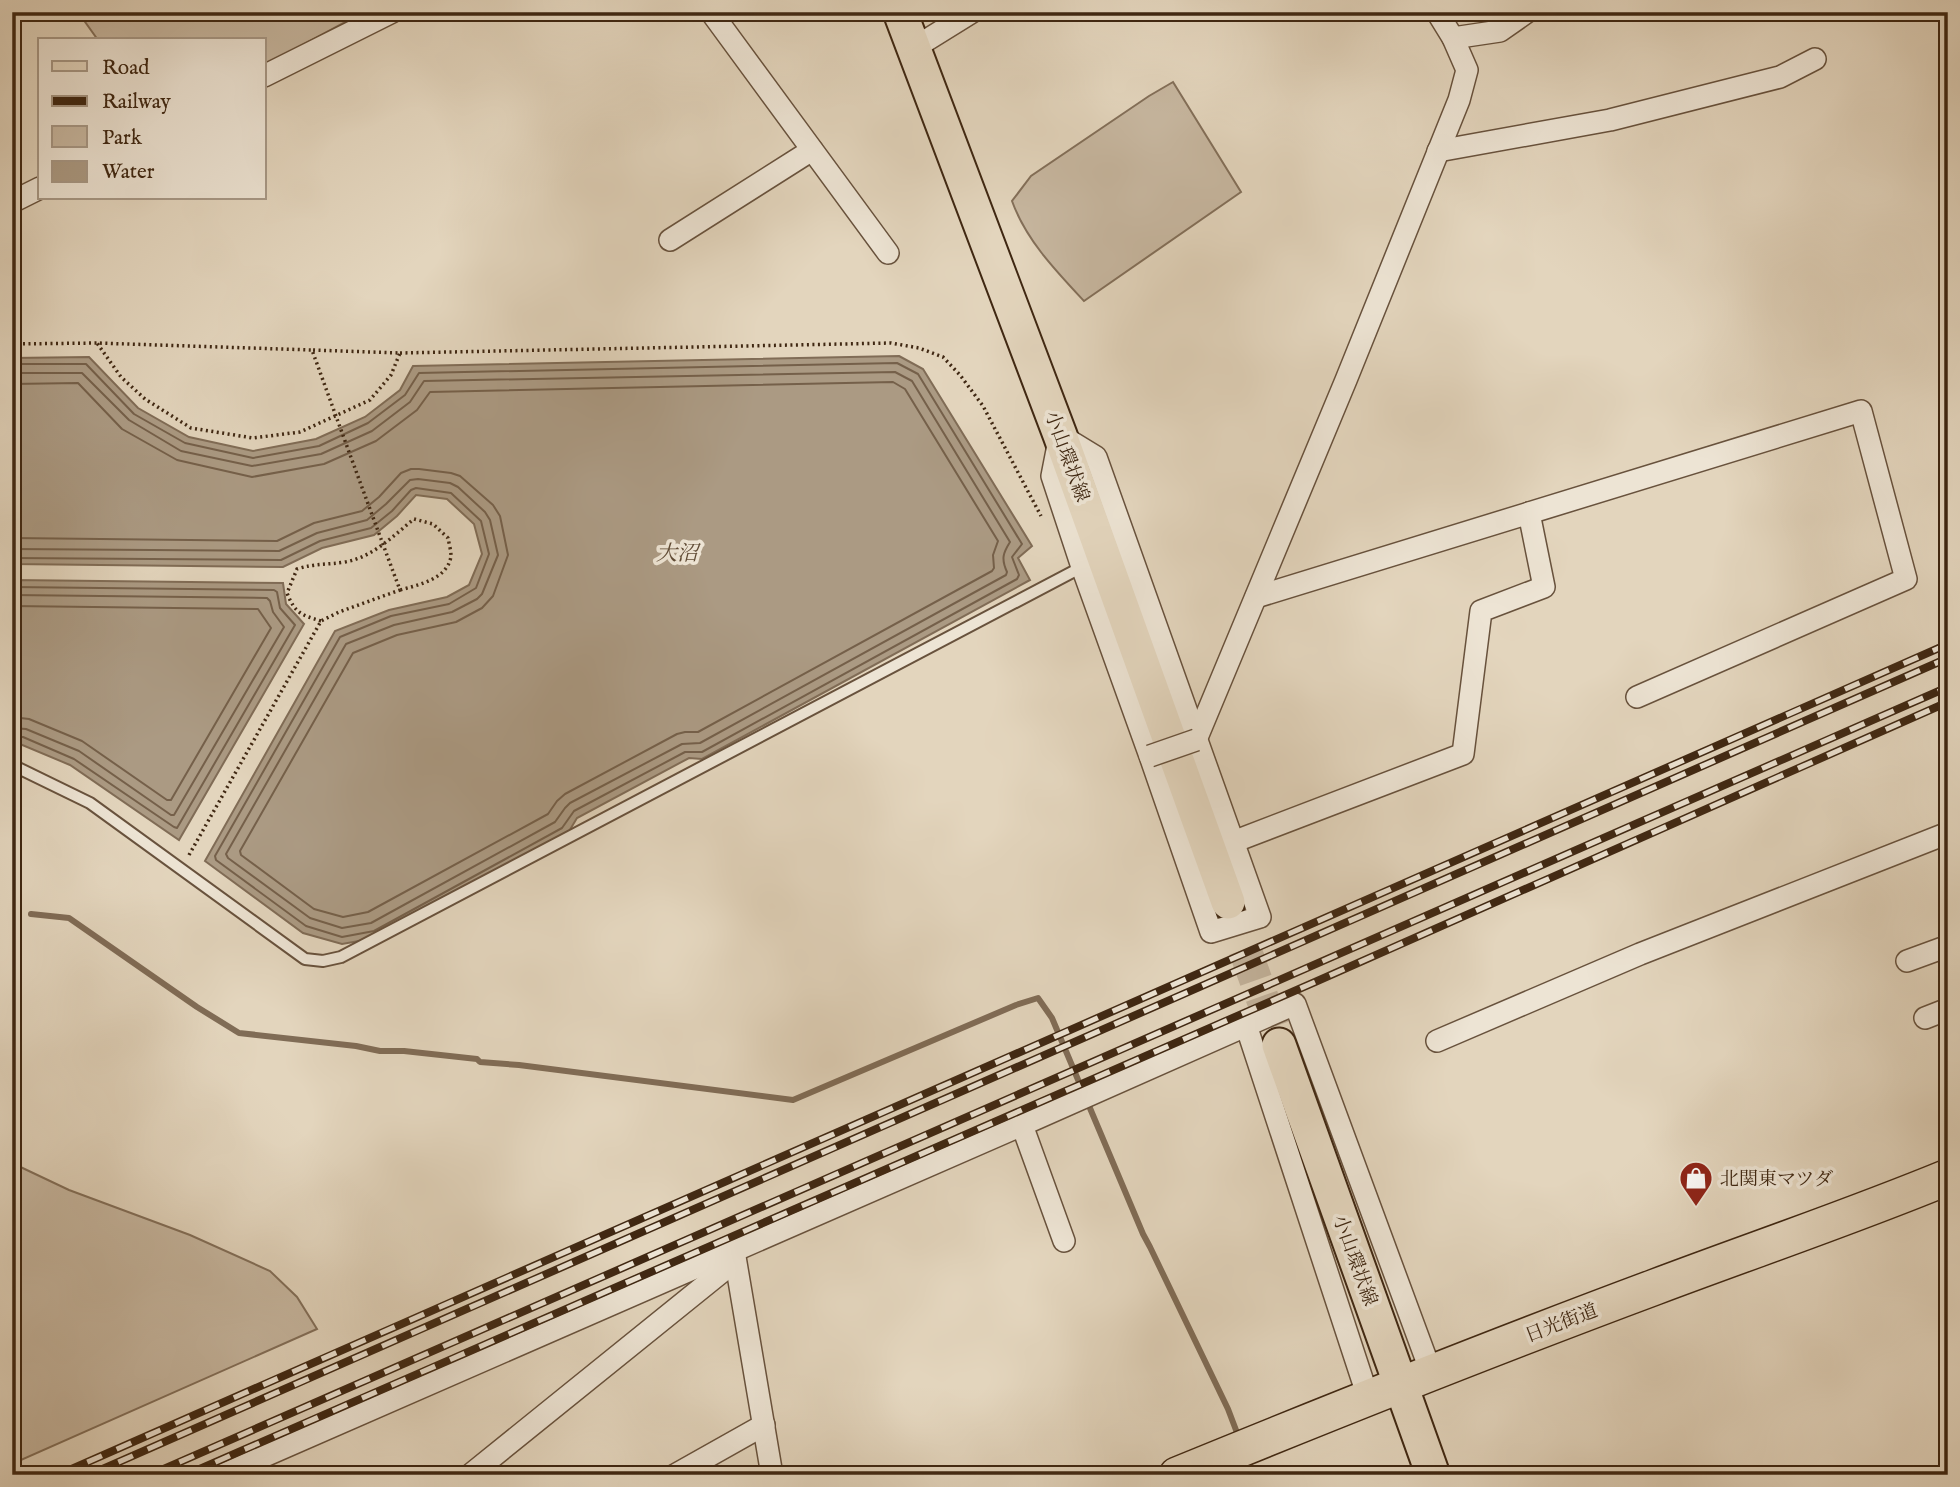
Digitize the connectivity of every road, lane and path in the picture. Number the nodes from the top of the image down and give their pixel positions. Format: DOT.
graph roads {
  1 [pos="392,12"];
  2 [pos="711,12"];
  3 [pos="900,12"];
  4 [pos="972,12"];
  5 [pos="1437,12"];
  6 [pos="1527,12"];
  7 [pos="1453,38"];
  8 [pos="914,48"];
  9 [pos="1815,59"];
  10 [pos="266,75"];
  11 [pos="813,150"];
  12 [pos="1438,151"];
  13 [pos="38,189"];
  14 [pos="12,202"];
  15 [pos="670,240"];
  16 [pos="888,253"];
  17 [pos="97,343"];
  18 [pos="12,344"];
  19 [pos="312,350"];
  20 [pos="400,353"];
  21 [pos="336,416"];
  22 [pos="1060,435"];
  23 [pos="1529,513"];
  24 [pos="1044,520"];
  25 [pos="383,545"];
  26 [pos="1082,566"];
  27 [pos="400,590"];
  28 [pos="1256,597"];
  29 [pos="321,621"];
  30 [pos="1637,697"];
  31 [pos="1196,740"];
  32 [pos="1150,756"];
  33 [pos="12,765"];
  34 [pos="1948,833"];
  35 [pos="1233,842"];
  36 [pos="182,869"];
  37 [pos="1228,902"];
  38 [pos="1948,946"];
  39 [pos="1907,961"];
  40 [pos="1948,1009"];
  41 [pos="1925,1018"];
  42 [pos="1246,1025"];
  43 [pos="1437,1041"];
  44 [pos="1279,1045"];
  45 [pos="1022,1125"];
  46 [pos="1948,1177"];
  47 [pos="1064,1241"];
  48 [pos="734,1251"];
  49 [pos="1416,1378"];
  50 [pos="1368,1397"];
  51 [pos="764,1425"];
  52 [pos="221,1475"];
  53 [pos="470,1475"];
  54 [pos="674,1475"];
  55 [pos="772,1475"];
  56 [pos="1177,1475"];
  57 [pos="1433,1475"];
  1 -- 10 [label="street"];
  2 -- 11 [label="street"];
  3 -- 8 [label="main road, 小山環状線"];
  4 -- 8 [label="street"];
  5 -- 7 [label="street"];
  6 -- 7 [label="street"];
  7 -- 12 [label="street"];
  8 -- 22 [label="main road, 小山環状線"];
  9 -- 12 [label="street"];
  11 -- 15 [label="street"];
  11 -- 16 [label="street"];
  12 -- 28 [label="street"];
  13 -- 14 [label="street"];
  17 -- 18 [label="path"];
  17 -- 19 [label="path"];
  17 -- 21 [label="path"];
  19 -- 20 [label="path"];
  19 -- 21 [label="path"];
  20 -- 21 [label="path"];
  20 -- 24 [label="path"];
  21 -- 25 [label="path"];
  22 -- 26 [label="street"];
  22 -- 31 [label="street"];
  22 -- 37 [label="main road, 小山環状線"];
  23 -- 28 [label="street"];
  23 -- 30 [label="street"];
  23 -- 35 [label="street"];
  25 -- 27 [label="path"];
  25 -- 27 [label="path"];
  25 -- 29 [label="path"];
  26 -- 32 [label="street"];
  26 -- 36 [label="lane"];
  27 -- 29 [label="path"];
  28 -- 31 [label="street"];
  29 -- 36 [label="path"];
  31 -- 32 [label="street, bridge"];
  31 -- 35 [label="street"];
  32 -- 35 [label="street"];
  33 -- 36 [label="lane"];
  34 -- 43 [label="street"];
  38 -- 39 [label="street"];
  40 -- 41 [label="street"];
  42 -- 45 [label="street"];
  42 -- 49 [label="street"];
  42 -- 50 [label="street"];
  44 -- 49 [label="main road, 小山環状線"];
  45 -- 47 [label="street"];
  45 -- 48 [label="street"];
  46 -- 49 [label="highway, 日光街道"];
  48 -- 51 [label="street"];
  48 -- 52 [label="street"];
  48 -- 53 [label="street"];
  49 -- 50 [label="highway, 日光街道"];
  49 -- 57 [label="main road, 小山環状線"];
  50 -- 56 [label="highway, 日光街道"];
  51 -- 54 [label="street"];
  51 -- 55 [label="street"];
}
